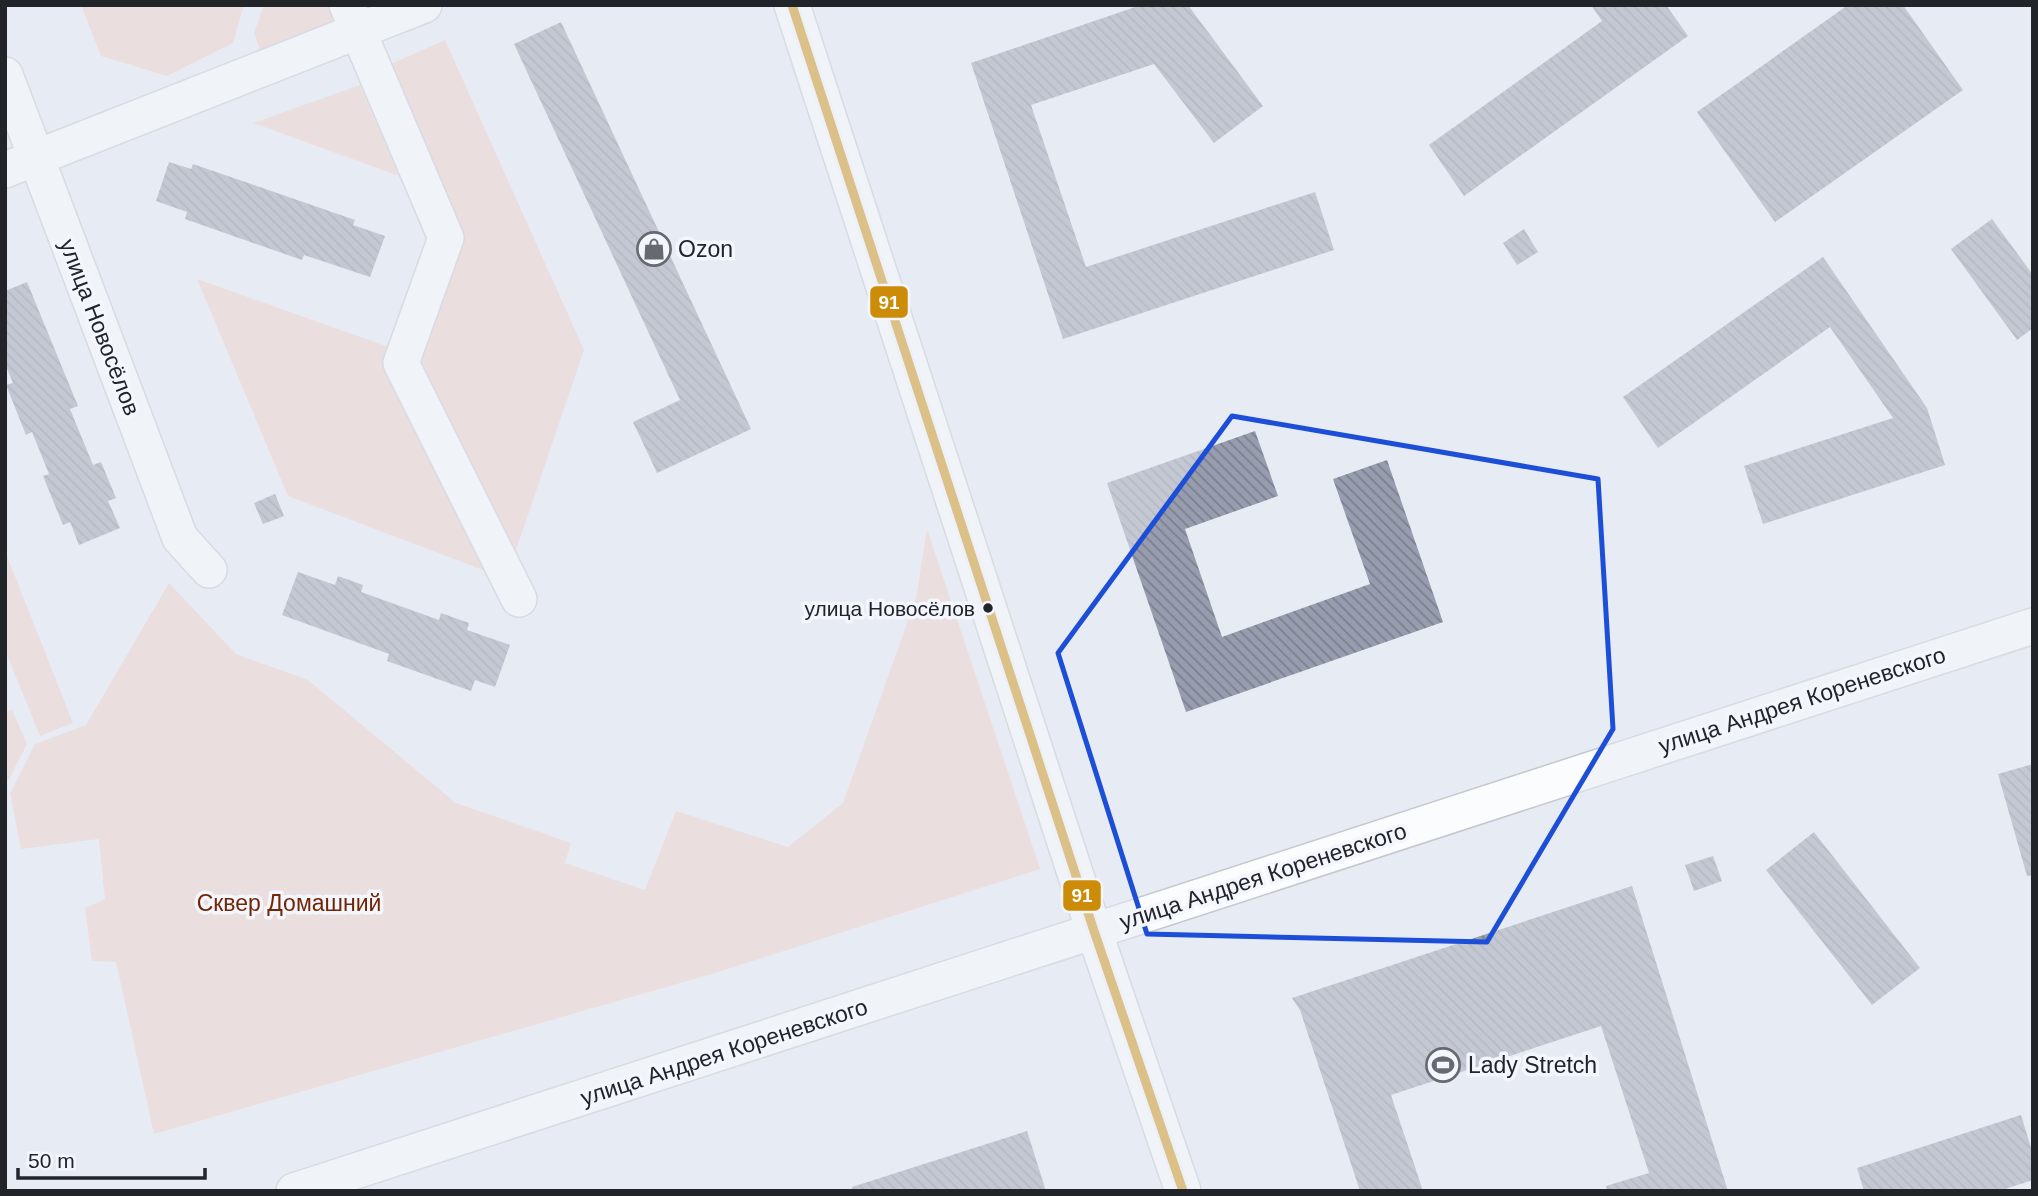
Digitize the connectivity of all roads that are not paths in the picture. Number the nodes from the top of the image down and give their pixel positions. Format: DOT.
graph roads {
  1 [pos="424,5"];
  2 [pos="792,5"];
  3 [pos="352,18"];
  4 [pos="5,75"];
  5 [pos="21,164"];
  6 [pos="209,570"];
  7 [pos="519,599"];
  8 [pos="2033,626"];
  9 [pos="1094,931"];
  10 [pos="294,1191"];
  11 [pos="1183,1191"];
  1 -- 3 [label="street"];
  2 -- 9 [label="street"];
  3 -- 5 [label="street"];
  3 -- 7 [label="street"];
  4 -- 5 [label="street, улица Новосёлов"];
  5 -- 6 [label="street, улица Новосёлов"];
  8 -- 9 [label="street, улица Андрея Кореневского"];
  9 -- 10 [label="street, улица Андрея Кореневского"];
  9 -- 11 [label="street"];
}
